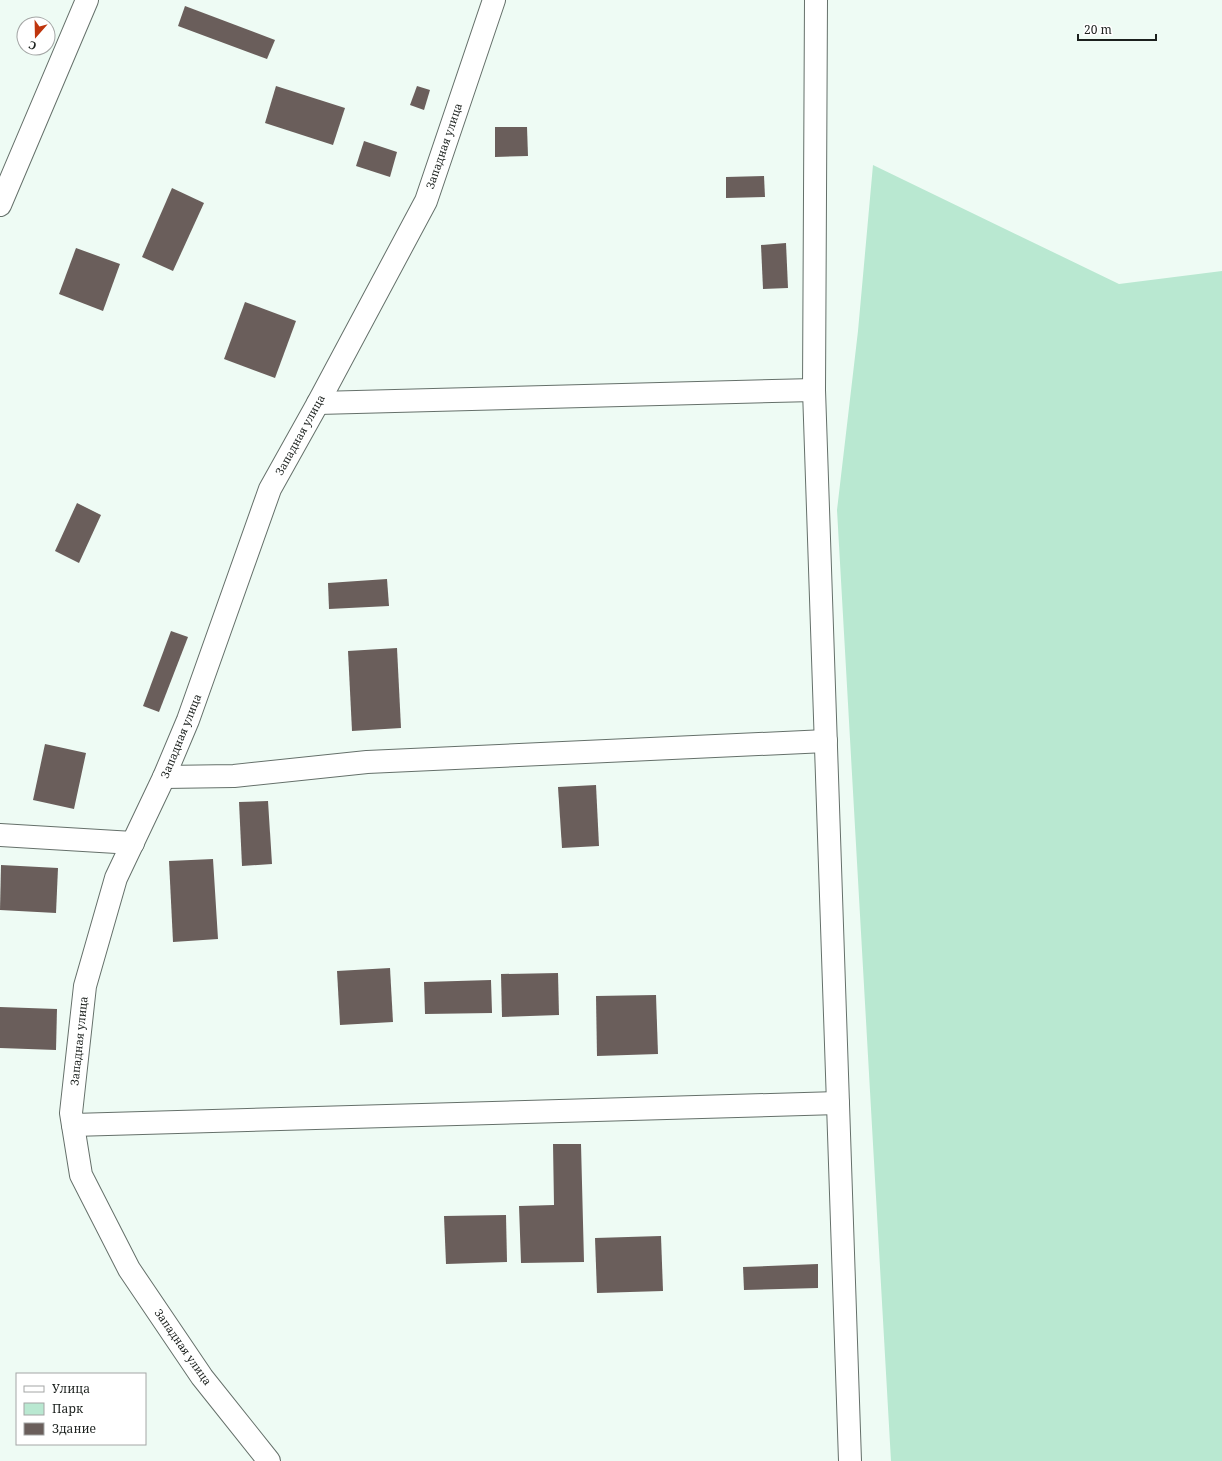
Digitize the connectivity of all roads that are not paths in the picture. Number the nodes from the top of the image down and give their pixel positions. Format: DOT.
graph roads {
  1 [pos="87,0"];
  2 [pos="494,0"];
  3 [pos="816,0"];
  4 [pos="0,205"];
  5 [pos="814,390"];
  6 [pos="318,403"];
  7 [pos="826,741"];
  8 [pos="164,778"];
  9 [pos="0,835"];
  10 [pos="133,843"];
  11 [pos="838,1103"];
  12 [pos="73,1125"];
  13 [pos="269,1461"];
  14 [pos="850,1461"];
  1 -- 4 [label="street"];
  2 -- 6 [label="street, Западная улица"];
  3 -- 5 [label="street"];
  5 -- 6 [label="street"];
  5 -- 7 [label="street"];
  6 -- 8 [label="street, Западная улица"];
  7 -- 8 [label="street"];
  7 -- 11 [label="street"];
  8 -- 10 [label="street, Западная улица"];
  9 -- 10 [label="street"];
  10 -- 12 [label="street, Западная улица"];
  11 -- 12 [label="street"];
  11 -- 14 [label="street"];
  12 -- 13 [label="street, Западная улица"];
}
